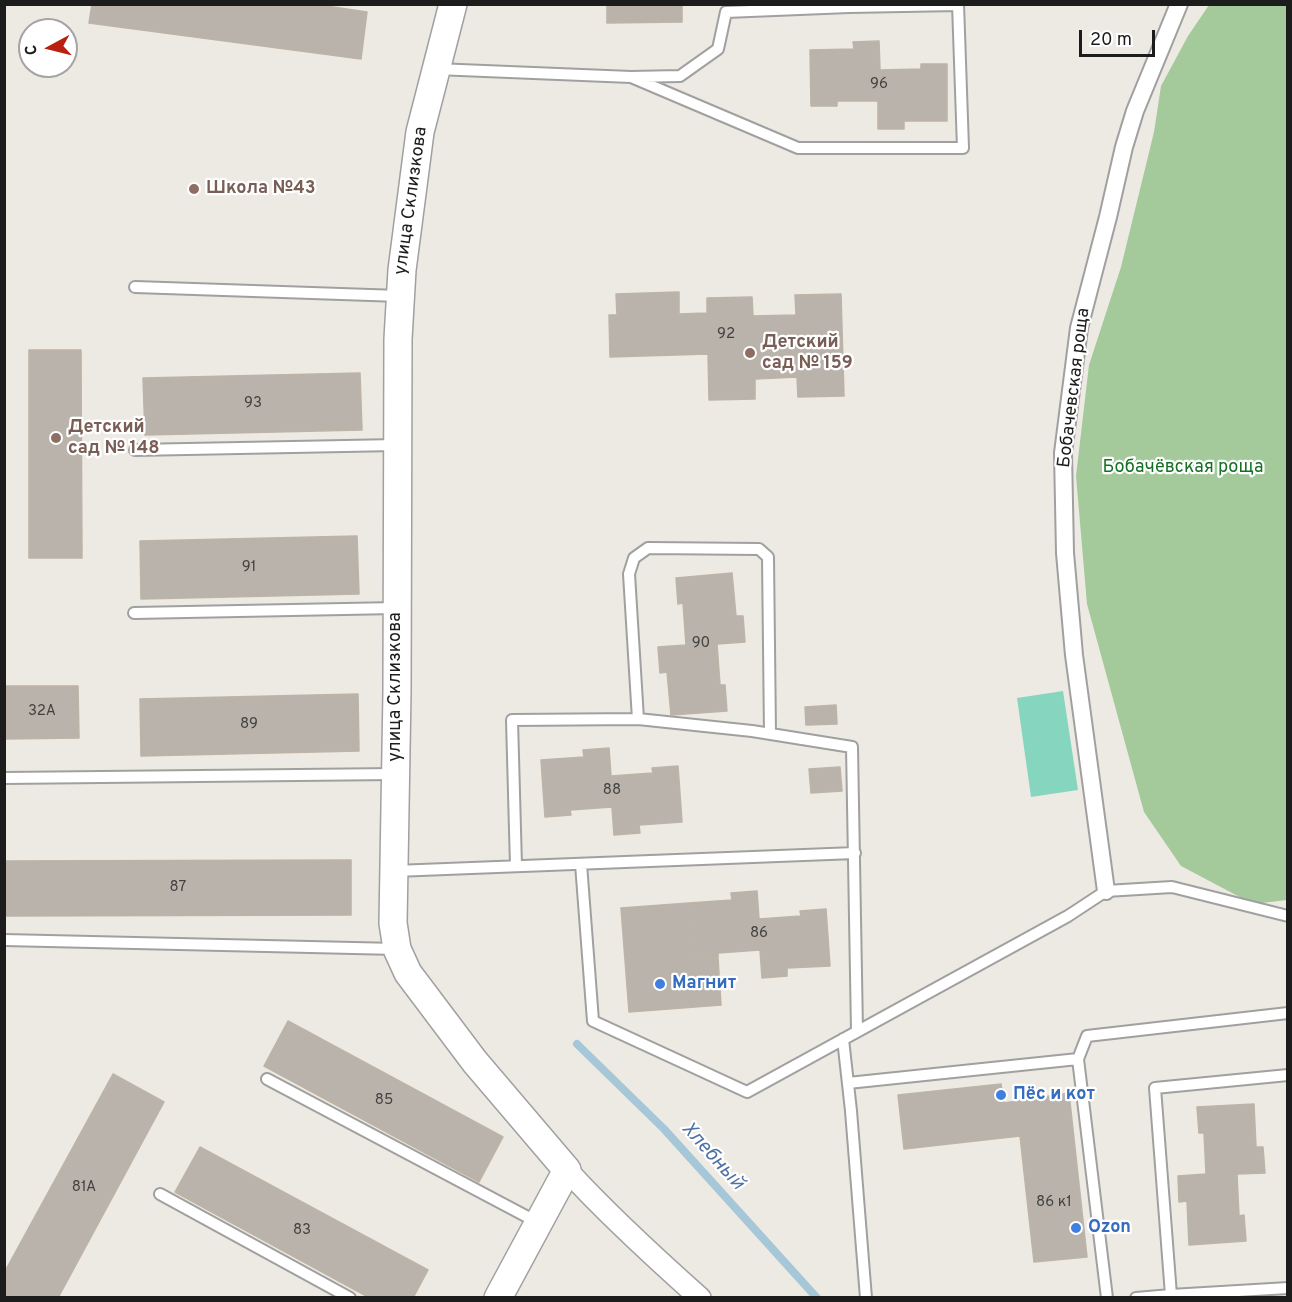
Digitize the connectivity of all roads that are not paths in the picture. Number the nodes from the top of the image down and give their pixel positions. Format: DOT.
graph roads {
  1 [pos="453,4"];
  2 [pos="1179,4"];
  3 [pos="958,5"];
  4 [pos="849,6"];
  5 [pos="436,69"];
  6 [pos="631,77"];
  7 [pos="135,287"];
  8 [pos="400,296"];
  9 [pos="397,445"];
  10 [pos="135,450"];
  11 [pos="397,608"];
  12 [pos="134,614"];
  13 [pos="638,720"];
  14 [pos="770,734"];
  15 [pos="396,774"];
  16 [pos="4,778"];
  17 [pos="855,853"];
  18 [pos="580,864"];
  19 [pos="516,866"];
  20 [pos="392,871"];
  21 [pos="1106,891"];
  22 [pos="1287,916"];
  23 [pos="4,940"];
  24 [pos="398,949"];
  25 [pos="1287,1013"];
  26 [pos="858,1032"];
  27 [pos="843,1039"];
  28 [pos="1078,1059"];
  29 [pos="1287,1075"];
  30 [pos="267,1079"];
  31 [pos="848,1083"];
  32 [pos="567,1170"];
  33 [pos="160,1194"];
  34 [pos="538,1222"];
  35 [pos="1283,1291"];
  36 [pos="1171,1295"];
  37 [pos="350,1298"];
  38 [pos="498,1298"];
  39 [pos="700,1298"];
  40 [pos="866,1298"];
  41 [pos="1107,1298"];
  42 [pos="1136,1298"];
  1 -- 5 [label="street, улица Склизкова"];
  2 -- 21 [label="street, Бобачевская роща"];
  3 -- 4 [label="lane"];
  3 -- 6 [label="lane"];
  4 -- 6 [label="lane"];
  5 -- 6 [label="lane"];
  5 -- 8 [label="street, улица Склизкова"];
  7 -- 8 [label="lane"];
  8 -- 9 [label="street, улица Склизкова"];
  9 -- 10 [label="lane"];
  9 -- 11 [label="street, улица Склизкова"];
  11 -- 12 [label="lane"];
  11 -- 15 [label="street, улица Склизкова"];
  13 -- 14 [label="lane"];
  13 -- 14 [label="lane"];
  13 -- 19 [label="lane"];
  14 -- 17 [label="lane"];
  15 -- 16 [label="lane"];
  15 -- 20 [label="street, улица Склизкова"];
  17 -- 18 [label="lane"];
  17 -- 26 [label="lane"];
  18 -- 19 [label="lane"];
  18 -- 27 [label="lane"];
  19 -- 20 [label="lane"];
  20 -- 24 [label="street, улица Склизкова"];
  21 -- 22 [label="lane"];
  21 -- 26 [label="lane"];
  23 -- 24 [label="lane"];
  24 -- 32 [label="street, улица Склизкова"];
  25 -- 28 [label="lane"];
  26 -- 27 [label="lane"];
  27 -- 31 [label="lane"];
  28 -- 31 [label="lane"];
  28 -- 41 [label="lane"];
  29 -- 36 [label="lane"];
  30 -- 34 [label="lane"];
  31 -- 40 [label="lane"];
  32 -- 34 [label="street"];
  32 -- 39 [label="street"];
  33 -- 37 [label="lane"];
  34 -- 38 [label="street"];
  35 -- 36 [label="lane"];
  36 -- 42 [label="lane"];
}
